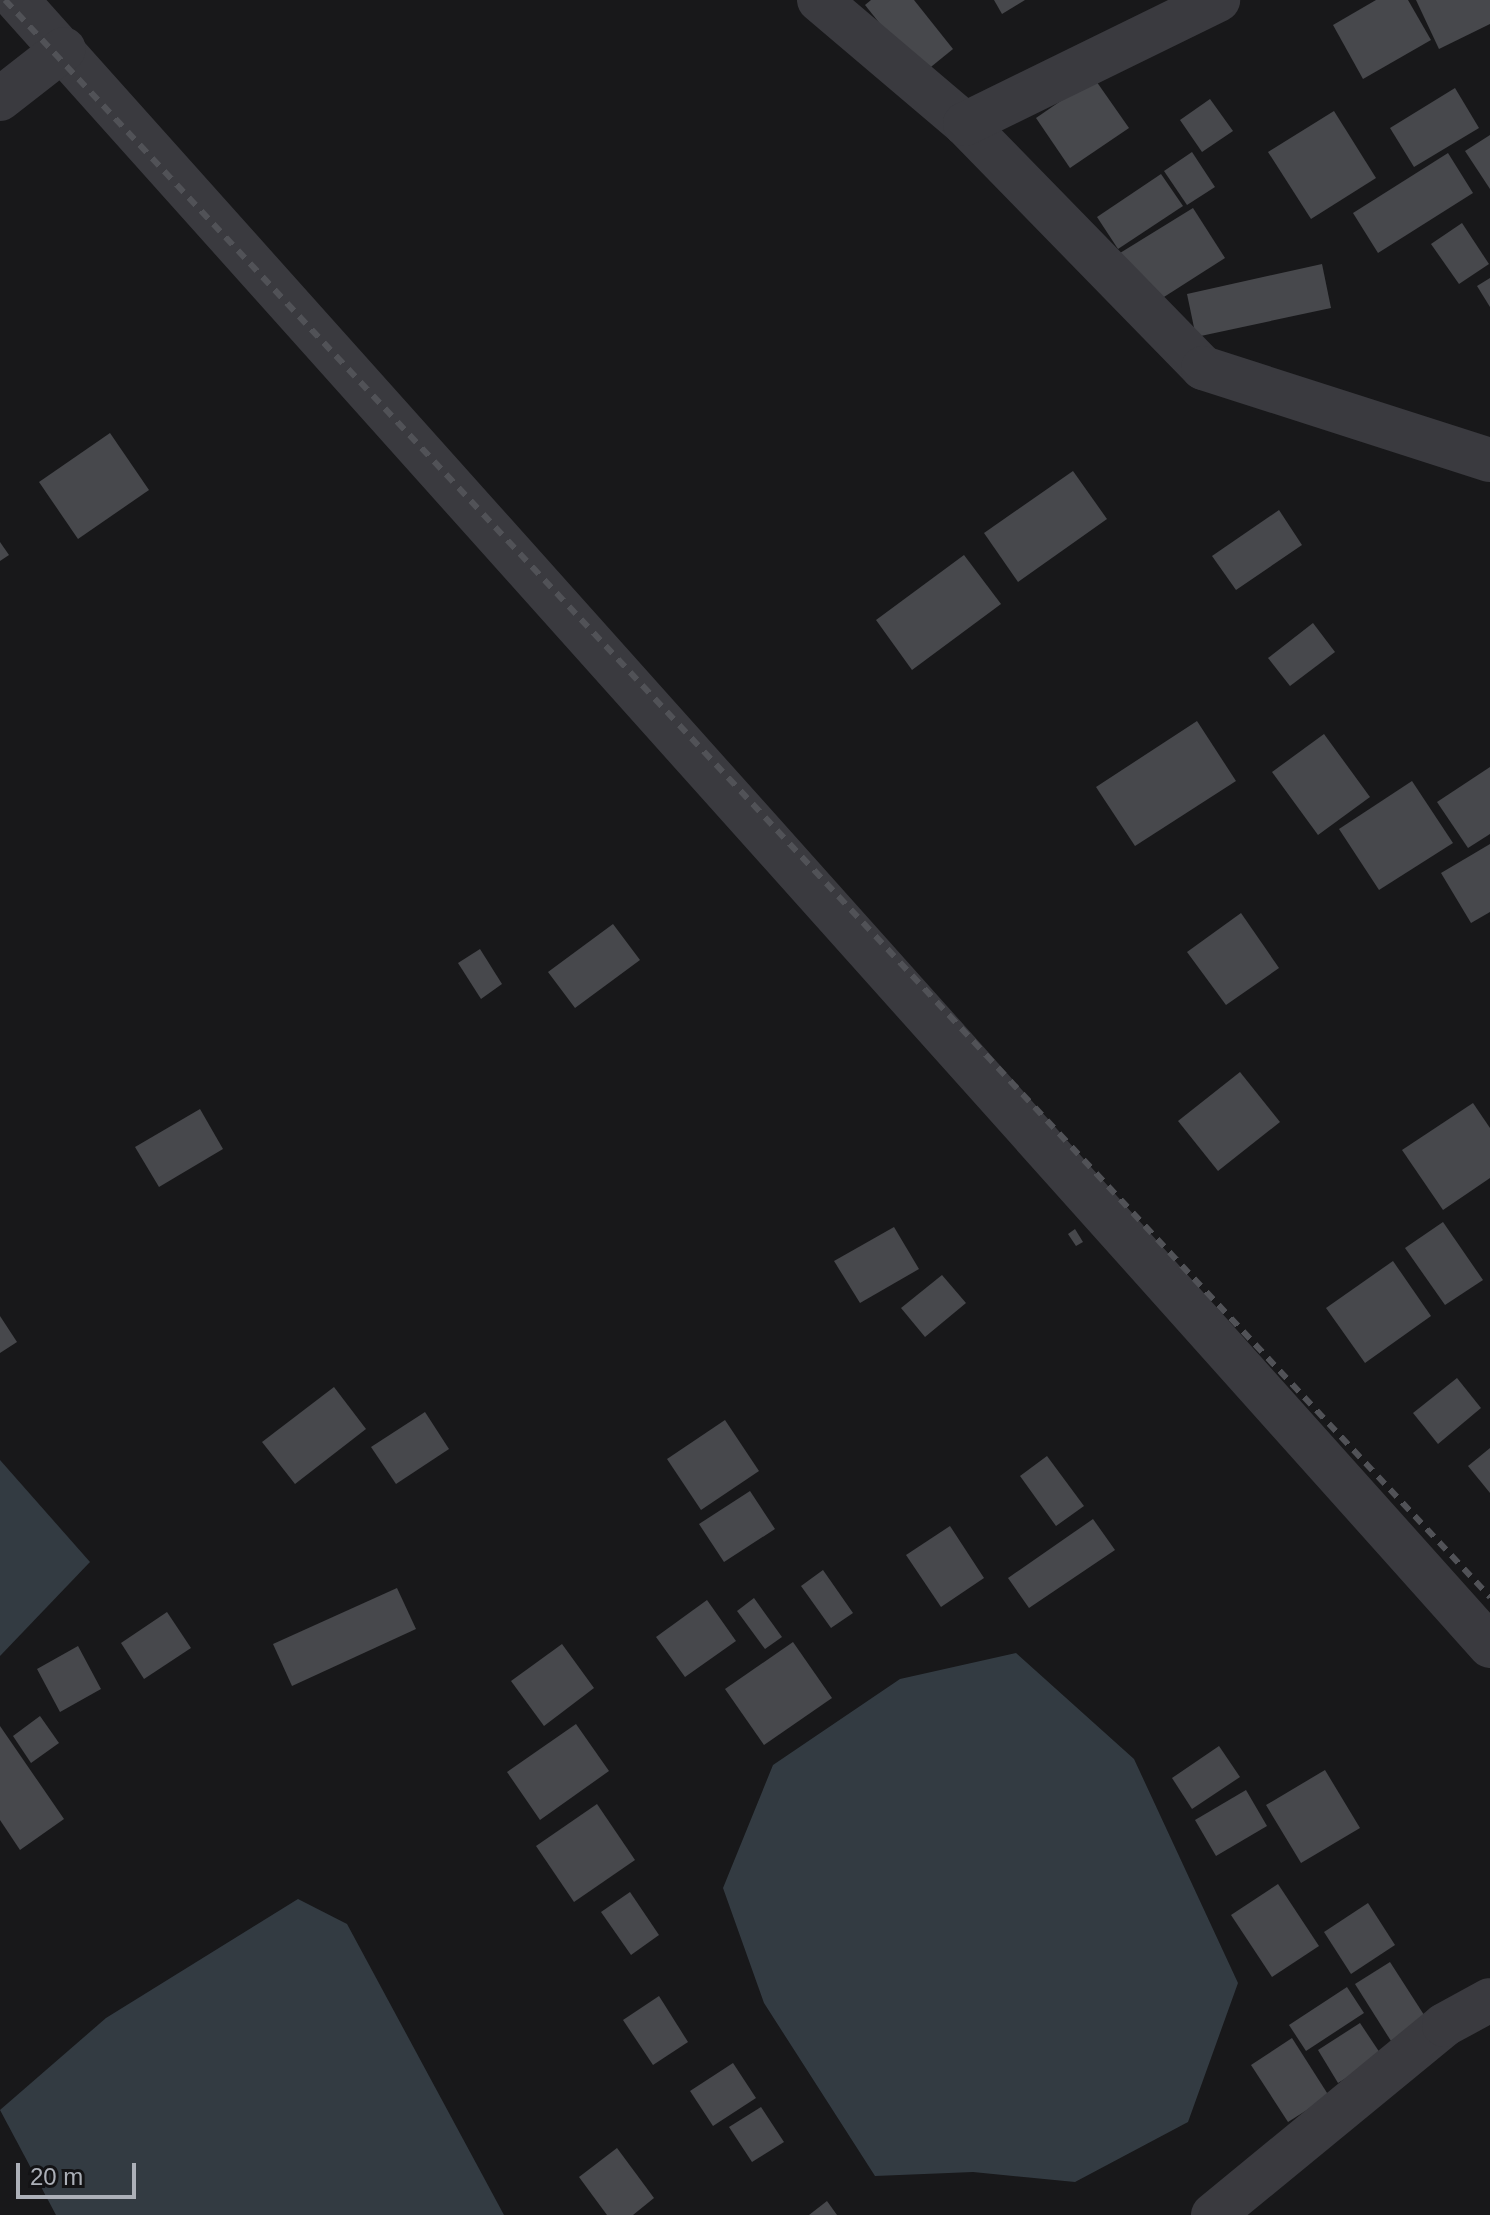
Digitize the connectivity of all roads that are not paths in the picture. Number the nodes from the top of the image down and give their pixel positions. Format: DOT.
graph roads {
  1 [pos="17,0"];
  2 [pos="819,0"];
  3 [pos="1218,0"];
  4 [pos="64,49"];
  5 [pos="0,99"];
  6 [pos="965,124"];
  7 [pos="1490,460"];
  8 [pos="1490,1646"];
  9 [pos="1490,2000"];
  10 [pos="1213,2215"];
  1 -- 4 [label="street"];
  2 -- 6 [label="street"];
  3 -- 6 [label="street"];
  4 -- 5 [label="street"];
  4 -- 8 [label="street"];
  6 -- 7 [label="street"];
  9 -- 10 [label="street"];
}
